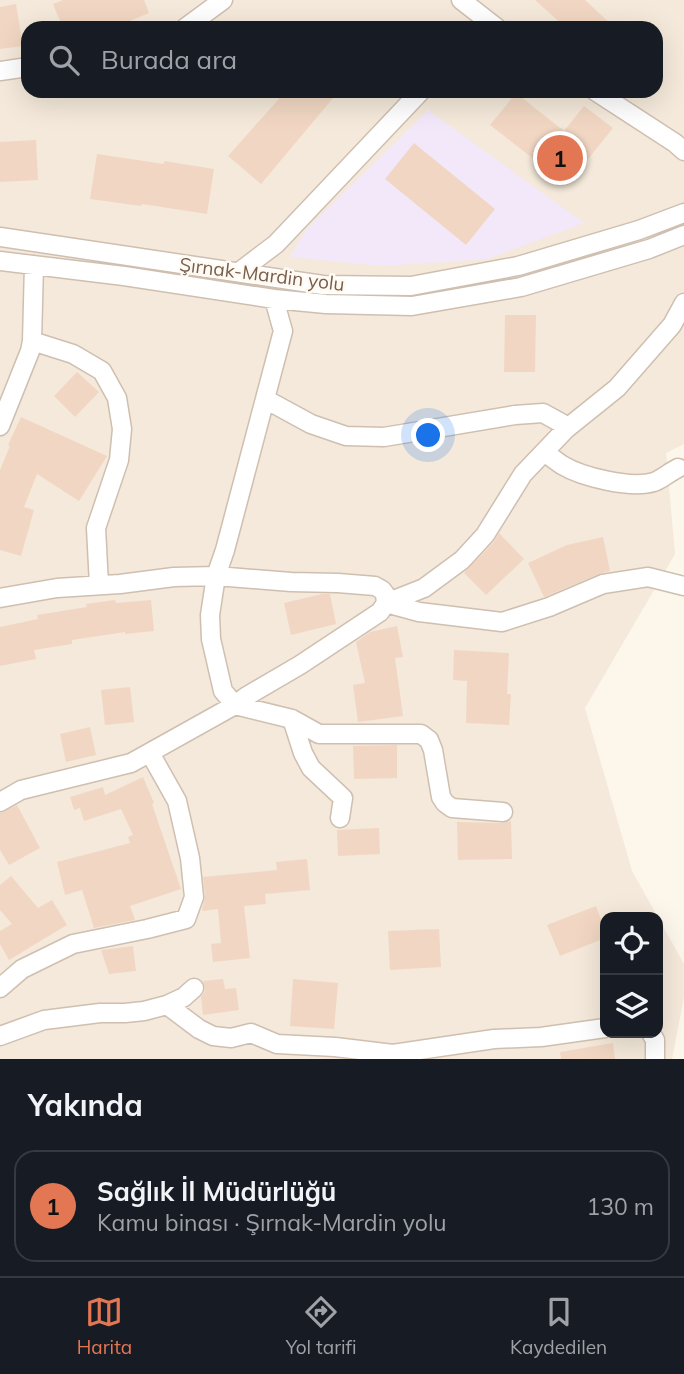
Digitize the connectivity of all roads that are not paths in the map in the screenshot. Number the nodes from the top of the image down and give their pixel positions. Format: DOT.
graph roads {
  1 [pos="223,0"];
  2 [pos="461,0"];
  3 [pos="194,21"];
  4 [pos="483,21"];
  5 [pos="21,68"];
  6 [pos="0,71"];
  7 [pos="414,98"];
  8 [pos="606,98"];
  9 [pos="684,151"];
  10 [pos="684,213"];
  11 [pos="684,235"];
  12 [pos="0,237"];
  13 [pos="0,261"];
  14 [pos="34,265"];
  15 [pos="239,272"];
  16 [pos="274,299"];
  17 [pos="684,303"];
  18 [pos="32,341"];
  19 [pos="265,399"];
  20 [pos="0,426"];
  21 [pos="566,429"];
  22 [pos="544,452"];
  23 [pos="678,468"];
  24 [pos="216,576"];
  25 [pos="99,585"];
  26 [pos="684,586"];
  27 [pos="0,598"];
  28 [pos="386,603"];
  29 [pos="235,705"];
  30 [pos="292,719"];
  31 [pos="150,752"];
  32 [pos="0,802"];
  33 [pos="503,812"];
  34 [pos="340,818"];
  35 [pos="194,988"];
  36 [pos="0,989"];
  37 [pos="167,1005"];
  38 [pos="600,1029"];
  39 [pos="0,1036"];
  40 [pos="654,1038"];
  41 [pos="390,1056"];
  42 [pos="655,1059"];
  1 -- 3 [label="street"];
  2 -- 4 [label="street"];
  5 -- 6 [label="street"];
  7 -- 15 [label="street"];
  8 -- 9 [label="street"];
  10 -- 15 [label="street, Şırnak-Mardin yolu"];
  11 -- 16 [label="street, Şırnak-Mardin yolu"];
  12 -- 15 [label="street, Şırnak-Mardin yolu"];
  13 -- 14 [label="street, Şırnak-Mardin yolu"];
  14 -- 16 [label="street, Şırnak-Mardin yolu"];
  14 -- 18 [label="street"];
  16 -- 19 [label="street"];
  17 -- 21 [label="street"];
  18 -- 20 [label="street"];
  18 -- 25 [label="street"];
  19 -- 21 [label="street"];
  19 -- 24 [label="street"];
  21 -- 22 [label="street"];
  22 -- 23 [label="street"];
  22 -- 28 [label="street"];
  24 -- 25 [label="street"];
  24 -- 28 [label="street"];
  24 -- 29 [label="street"];
  25 -- 27 [label="street"];
  26 -- 28 [label="street"];
  28 -- 29 [label="street"];
  29 -- 30 [label="street"];
  29 -- 31 [label="street"];
  30 -- 33 [label="street"];
  30 -- 34 [label="street"];
  31 -- 32 [label="street"];
  31 -- 36 [label="street"];
  35 -- 37 [label="street"];
  37 -- 39 [label="street"];
  37 -- 41 [label="street"];
  38 -- 41 [label="street"];
  40 -- 42 [label="street"];
}
